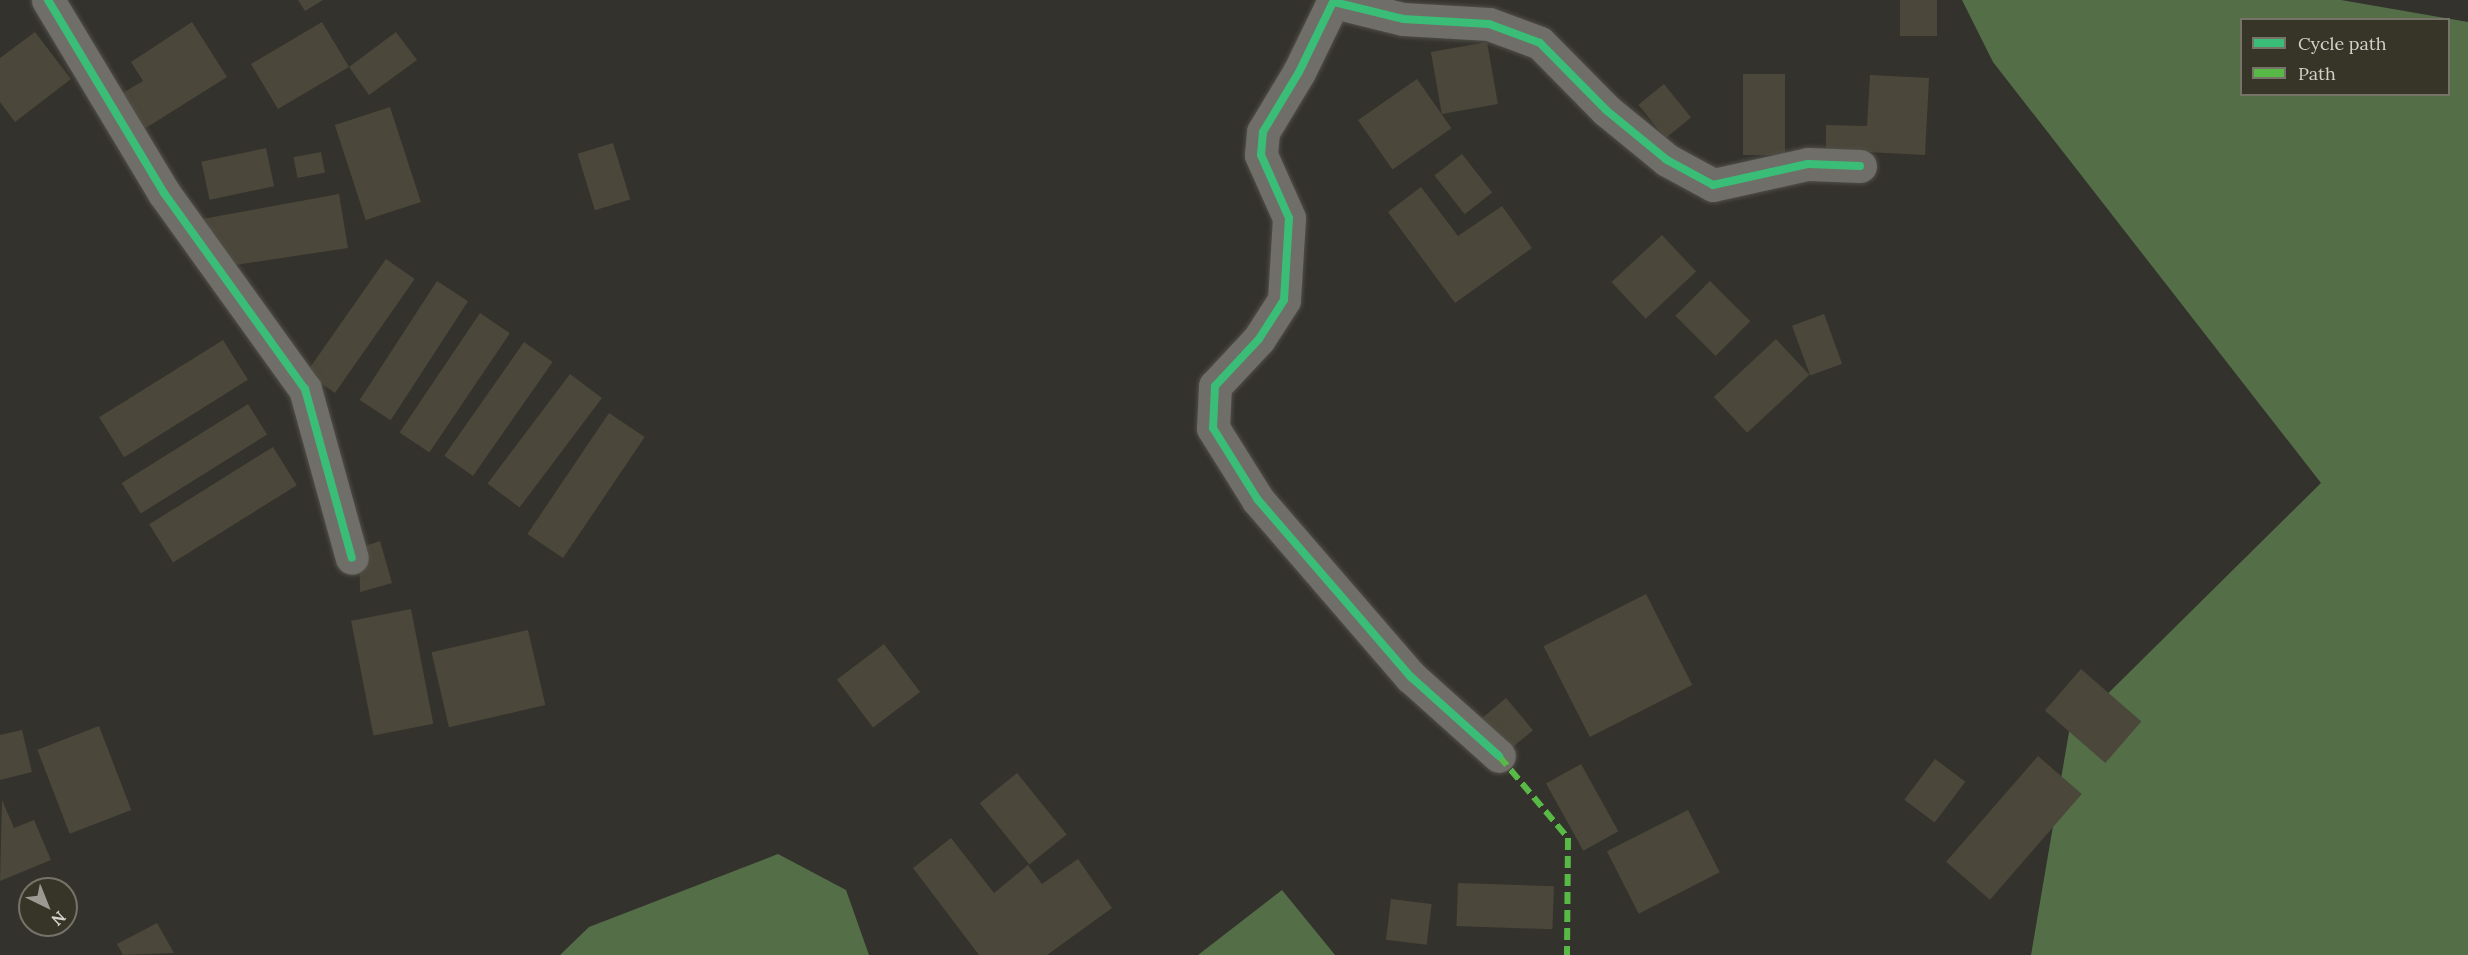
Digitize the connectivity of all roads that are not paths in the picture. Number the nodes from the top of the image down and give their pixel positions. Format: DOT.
graph roads {
  1 [pos="48,0"];
  2 [pos="1334,1"];
  3 [pos="1860,166"];
  4 [pos="352,558"];
  5 [pos="1499,756"];
  1 -- 4 [label="street"];
  2 -- 3 [label="street"];
  2 -- 5 [label="street"];
}
